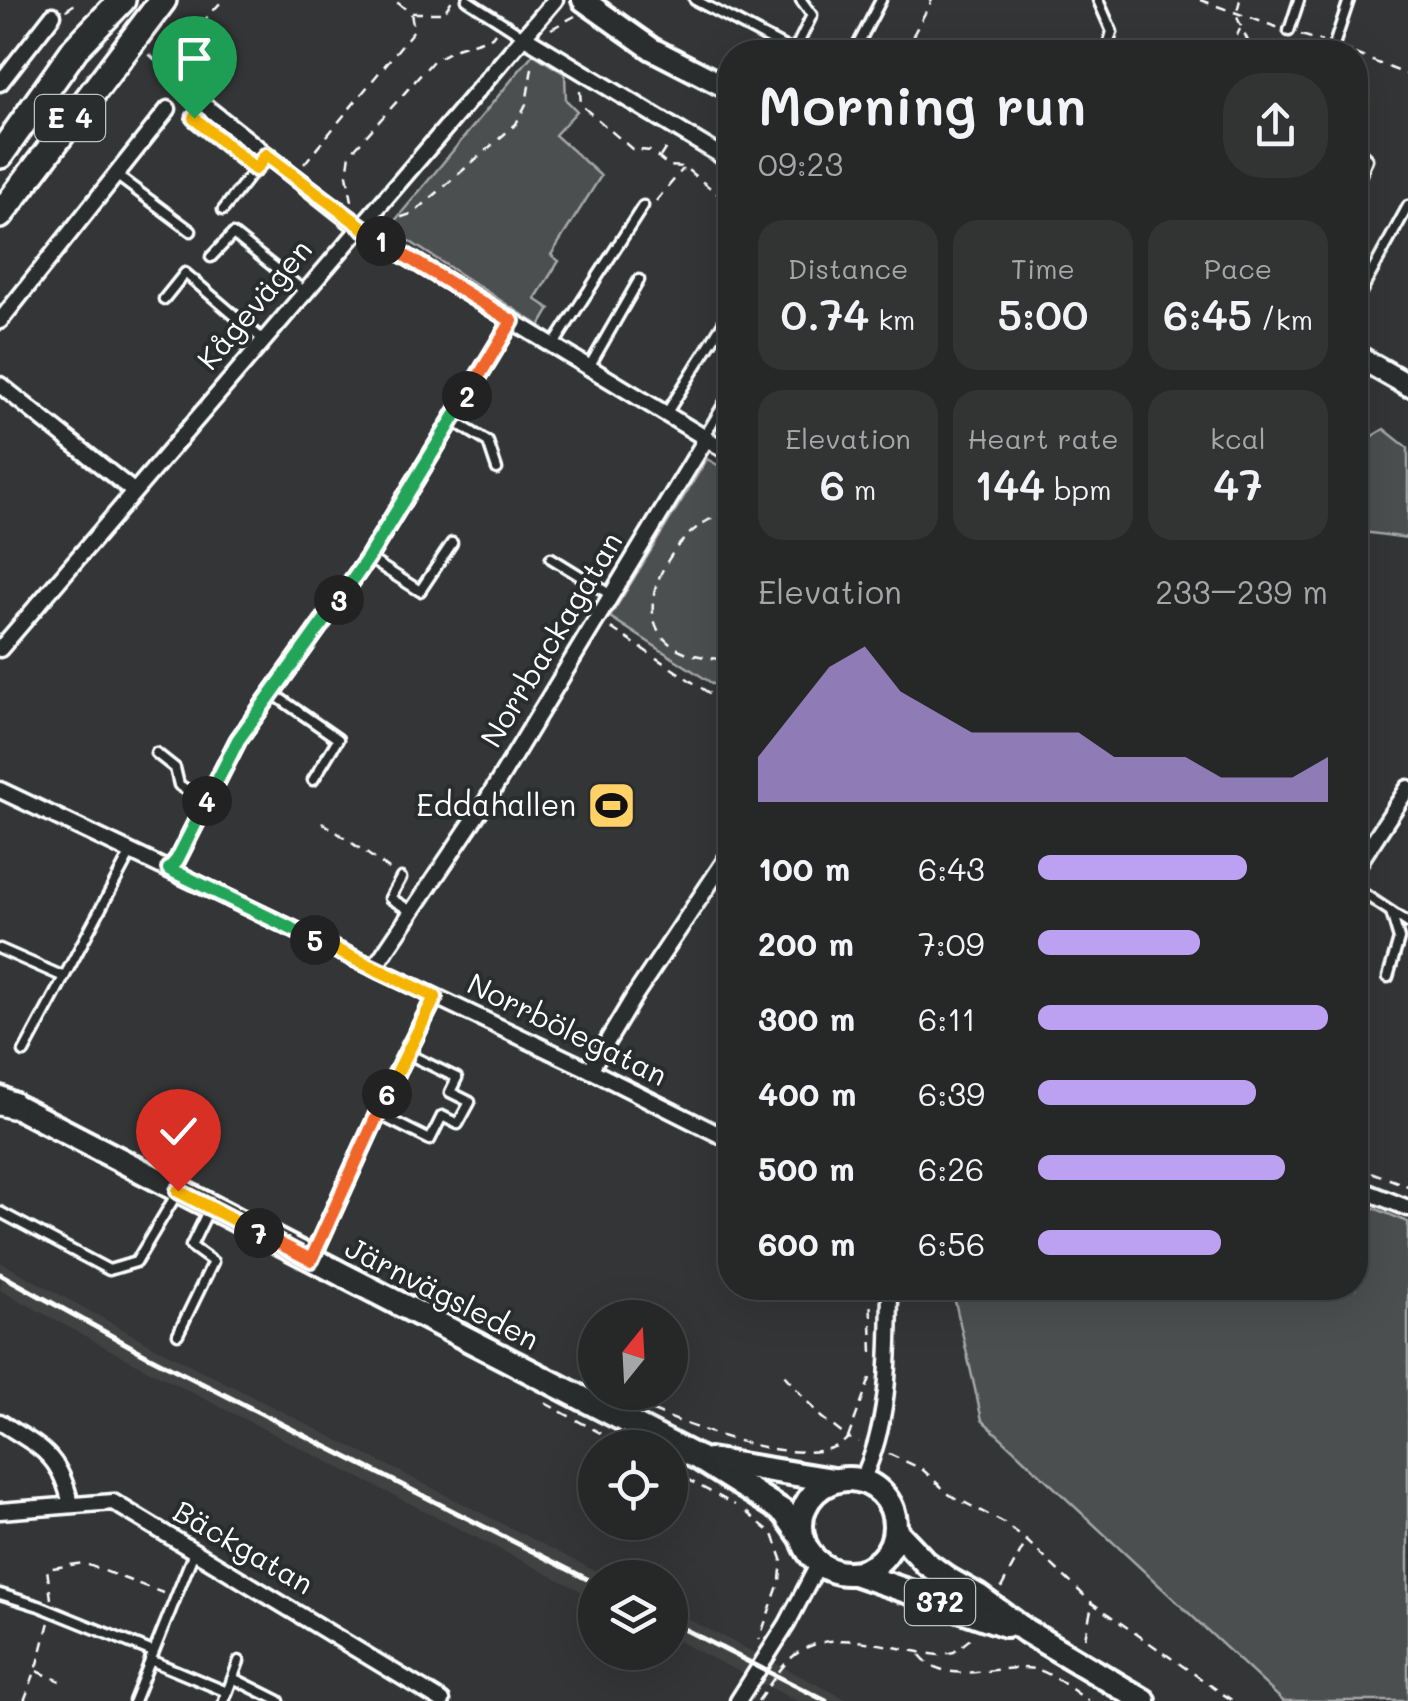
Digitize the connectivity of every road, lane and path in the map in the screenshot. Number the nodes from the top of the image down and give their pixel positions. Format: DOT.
graph roads {
  1 [pos="81,0"];
  2 [pos="122,0"];
  3 [pos="163,0"];
  4 [pos="224,0"];
  5 [pos="394,0"];
  6 [pos="452,0"];
  7 [pos="466,0"];
  8 [pos="555,0"];
  9 [pos="583,0"];
  10 [pos="695,0"];
  11 [pos="801,0"];
  12 [pos="881,0"];
  13 [pos="932,0"];
  14 [pos="1098,0"];
  15 [pos="1200,0"];
  16 [pos="1240,0"];
  17 [pos="1299,0"];
  18 [pos="1350,0"];
  19 [pos="410,13"];
  20 [pos="53,15"];
  21 [pos="1236,15"];
  22 [pos="502,22"];
  23 [pos="1240,28"];
  24 [pos="1289,31"];
  25 [pos="529,39"];
  26 [pos="771,40"];
  27 [pos="800,40"];
  28 [pos="860,40"];
  29 [pos="910,40"];
  30 [pos="1110,40"];
  31 [pos="1235,40"];
  32 [pos="1246,40"];
  33 [pos="1318,40"];
  34 [pos="1336,40"];
  35 [pos="150,54"];
  36 [pos="1368,59"];
  37 [pos="588,75"];
  38 [pos="1408,75"];
  39 [pos="0,83"];
  40 [pos="718,83"];
  41 [pos="208,108"];
  42 [pos="168,109"];
  43 [pos="677,129"];
  44 [pos="718,154"];
  45 [pos="0,155"];
  46 [pos="266,155"];
  47 [pos="659,158"];
  48 [pos="684,168"];
  49 [pos="255,169"];
  50 [pos="116,174"];
  51 [pos="294,176"];
  52 [pos="718,195"];
  53 [pos="643,206"];
  54 [pos="1408,206"];
  55 [pos="222,210"];
  56 [pos="0,215"];
  57 [pos="383,223"];
  58 [pos="358,227"];
  59 [pos="191,231"];
  60 [pos="211,256"];
  61 [pos="1368,278"];
  62 [pos="639,280"];
  63 [pos="304,290"];
  64 [pos="164,298"];
  65 [pos="0,321"];
  66 [pos="512,321"];
  67 [pos="718,331"];
  68 [pos="262,340"];
  69 [pos="553,346"];
  70 [pos="1368,362"];
  71 [pos="589,367"];
  72 [pos="0,385"];
  73 [pos="1408,386"];
  74 [pos="666,414"];
  75 [pos="718,415"];
  76 [pos="452,420"];
  77 [pos="705,438"];
  78 [pos="718,446"];
  79 [pos="496,469"];
  80 [pos="133,491"];
  81 [pos="718,518"];
  82 [pos="452,543"];
  83 [pos="368,558"];
  84 [pos="552,558"];
  85 [pos="612,595"];
  86 [pos="597,619"];
  87 [pos="0,648"];
  88 [pos="718,659"];
  89 [pos="272,693"];
  90 [pos="718,699"];
  91 [pos="156,753"];
  92 [pos="313,780"];
  93 [pos="1408,788"];
  94 [pos="0,790"];
  95 [pos="207,802"];
  96 [pos="322,822"];
  97 [pos="1368,848"];
  98 [pos="130,852"];
  99 [pos="169,869"];
  100 [pos="718,870"];
  101 [pos="401,878"];
  102 [pos="1368,896"];
  103 [pos="411,911"];
  104 [pos="1392,912"];
  105 [pos="1408,923"];
  106 [pos="1399,938"];
  107 [pos="1408,946"];
  108 [pos="0,949"];
  109 [pos="374,968"];
  110 [pos="64,977"];
  111 [pos="1388,977"];
  112 [pos="435,997"];
  113 [pos="24,1052"];
  114 [pos="406,1053"];
  115 [pos="590,1070"];
  116 [pos="4,1102"];
  117 [pos="378,1114"];
  118 [pos="718,1134"];
  119 [pos="1368,1171"];
  120 [pos="1408,1186"];
  121 [pos="178,1191"];
  122 [pos="1368,1192"];
  123 [pos="210,1208"];
  124 [pos="1408,1208"];
  125 [pos="0,1212"];
  126 [pos="311,1260"];
  127 [pos="870,1300"];
  128 [pos="890,1300"];
  129 [pos="178,1334"];
  130 [pos="872,1354"];
  131 [pos="873,1370"];
  132 [pos="784,1375"];
  133 [pos="652,1411"];
  134 [pos="0,1422"];
  135 [pos="848,1438"];
  136 [pos="877,1449"];
  137 [pos="698,1458"];
  138 [pos="688,1480"];
  139 [pos="834,1480"];
  140 [pos="862,1480"];
  141 [pos="71,1506"];
  142 [pos="0,1511"];
  143 [pos="895,1530"];
  144 [pos="802,1539"];
  145 [pos="1026,1541"];
  146 [pos="194,1552"];
  147 [pos="819,1563"];
  148 [pos="854,1572"];
  149 [pos="0,1594"];
  150 [pos="998,1594"];
  151 [pos="176,1598"];
  152 [pos="1092,1604"];
  153 [pos="52,1611"];
  154 [pos="1026,1631"];
  155 [pos="978,1632"];
  156 [pos="1085,1638"];
  157 [pos="918,1653"];
  158 [pos="152,1656"];
  159 [pos="239,1661"];
  160 [pos="759,1667"];
  161 [pos="35,1670"];
  162 [pos="232,1678"];
  163 [pos="60,1681"];
  164 [pos="226,1696"];
  165 [pos="24,1701"];
  166 [pos="134,1701"];
  167 [pos="280,1701"];
  168 [pos="442,1701"];
  169 [pos="738,1701"];
  170 [pos="758,1701"];
  171 [pos="1089,1701"];
  172 [pos="1144,1701"];
  173 [pos="1233,1701"];
  1 -- 20 [label="path"];
  2 -- 45 [label="highway, E 4"];
  3 -- 56 [label="highway, E 4"];
  4 -- 41 [label="path"];
  5 -- 19 [label="path"];
  6 -- 19 [label="path"];
  7 -- 22 [label="lane"];
  8 -- 25 [label="street, Kågevägen"];
  9 -- 40 [label="main road"];
  10 -- 26 [label="lane"];
  11 -- 27 [label="lane"];
  12 -- 28 [label="lane"];
  13 -- 29 [label="path"];
  14 -- 30 [label="lane"];
  15 -- 21 [label="path"];
  16 -- 21 [label="path"];
  17 -- 24 [label="lane"];
  18 -- 34 [label="lane"];
  19 -- 51 [label="path"];
  20 -- 39 [label="street"];
  21 -- 23 [label="path"];
  21 -- 24 [label="path"];
  22 -- 25 [label="lane"];
  22 -- 58 [label="path"];
  23 -- 31 [label="path"];
  23 -- 32 [label="path"];
  24 -- 33 [label="path"];
  25 -- 37 [label="street"];
  25 -- 57 [label="path"];
  25 -- 58 [label="street, Kågevägen"];
  35 -- 41 [label="path"];
  36 -- 38 [label="path"];
  37 -- 43 [label="street"];
  37 -- 47 [label="path"];
  41 -- 46 [label="street"];
  41 -- 49 [label="lane"];
  42 -- 50 [label="street"];
  43 -- 44 [label="street"];
  43 -- 47 [label="path"];
  46 -- 49 [label="lane"];
  46 -- 51 [label="street"];
  47 -- 48 [label="path"];
  48 -- 52 [label="path"];
  48 -- 53 [label="path"];
  49 -- 55 [label="lane"];
  50 -- 59 [label="lane"];
  50 -- 65 [label="street"];
  51 -- 58 [label="street"];
  53 -- 69 [label="lane"];
  54 -- 61 [label="lane"];
  58 -- 63 [label="street, Kågevägen"];
  58 -- 66 [label="street"];
  60 -- 63 [label="lane"];
  62 -- 71 [label="lane"];
  63 -- 68 [label="street, Kågevägen"];
  64 -- 68 [label="lane"];
  66 -- 69 [label="street"];
  66 -- 76 [label="street"];
  67 -- 74 [label="lane"];
  68 -- 80 [label="street, Kågevägen"];
  69 -- 71 [label="street"];
  70 -- 73 [label="main road"];
  71 -- 74 [label="street"];
  72 -- 80 [label="street"];
  74 -- 77 [label="street"];
  75 -- 77 [label="lane"];
  76 -- 79 [label="lane"];
  76 -- 83 [label="street"];
  77 -- 78 [label="street"];
  77 -- 85 [label="street, Norrbackagatan"];
  80 -- 87 [label="street, Kågevägen"];
  81 -- 88 [label="path"];
  82 -- 83 [label="lane"];
  83 -- 89 [label="street"];
  84 -- 85 [label="lane"];
  85 -- 86 [label="street, Norrbackagatan"];
  86 -- 90 [label="path"];
  86 -- 103 [label="street, Norrbackagatan"];
  89 -- 92 [label="lane"];
  89 -- 95 [label="street"];
  91 -- 95 [label="lane"];
  93 -- 97 [label="street"];
  94 -- 98 [label="street, Norrbölegatan"];
  95 -- 99 [label="street"];
  96 -- 101 [label="path"];
  98 -- 99 [label="street, Norrbölegatan"];
  98 -- 110 [label="lane"];
  99 -- 109 [label="street, Norrbölegatan"];
  100 -- 115 [label="street"];
  101 -- 103 [label="lane"];
  102 -- 104 [label="lane"];
  103 -- 109 [label="street, Norrbackagatan"];
  104 -- 105 [label="lane"];
  104 -- 106 [label="lane"];
  106 -- 107 [label="lane"];
  106 -- 111 [label="lane"];
  108 -- 110 [label="lane"];
  109 -- 112 [label="street, Norrbölegatan"];
  110 -- 113 [label="lane"];
  112 -- 114 [label="street"];
  112 -- 115 [label="street, Norrbölegatan"];
  114 -- 117 [label="street"];
  114 -- 117 [label="lane"];
  115 -- 118 [label="street, Norrbölegatan"];
  116 -- 121 [label="main road, Järnvägsleden"];
  117 -- 126 [label="street"];
  119 -- 120 [label="path"];
  121 -- 123 [label="main road, Järnvägsleden"];
  121 -- 125 [label="lane"];
  122 -- 124 [label="street"];
  123 -- 126 [label="main road, Järnvägsleden"];
  123 -- 129 [label="lane"];
  126 -- 137 [label="main road, Järnvägsleden"];
  127 -- 130 [label="path"];
  128 -- 136 [label="street"];
  131 -- 135 [label="path"];
  132 -- 135 [label="path"];
  133 -- 135 [label="path"];
  134 -- 141 [label="street"];
  135 -- 136 [label="path"];
  136 -- 140 [label="street"];
  136 -- 145 [label="path"];
  137 -- 139 [label="main road, Järnvägsleden"];
  137 -- 144 [label="main road, Järnvägsleden"];
  138 -- 160 [label="path"];
  139 -- 140 [label="main road"];
  139 -- 144 [label="main road"];
  140 -- 143 [label="main road, 372"];
  141 -- 142 [label="street, Bäckgatan"];
  141 -- 146 [label="street, Bäckgatan"];
  143 -- 148 [label="main road, 372"];
  143 -- 154 [label="main road, 372"];
  144 -- 147 [label="main road"];
  145 -- 150 [label="path"];
  145 -- 152 [label="path"];
  146 -- 151 [label="lane"];
  146 -- 168 [label="street, Bäckgatan"];
  147 -- 148 [label="main road, 372"];
  147 -- 160 [label="street"];
  148 -- 154 [label="main road, 372"];
  149 -- 153 [label="lane"];
  151 -- 153 [label="path"];
  151 -- 158 [label="lane"];
  152 -- 156 [label="path"];
  152 -- 173 [label="path"];
  153 -- 158 [label="lane"];
  153 -- 161 [label="path"];
  154 -- 172 [label="main road, 372"];
  155 -- 157 [label="path"];
  157 -- 170 [label="path"];
  157 -- 171 [label="path"];
  158 -- 164 [label="lane"];
  158 -- 166 [label="lane"];
  159 -- 162 [label="lane"];
  160 -- 169 [label="street"];
  161 -- 163 [label="path"];
  161 -- 165 [label="path"];
  162 -- 164 [label="lane"];
  162 -- 167 [label="lane"];
}
